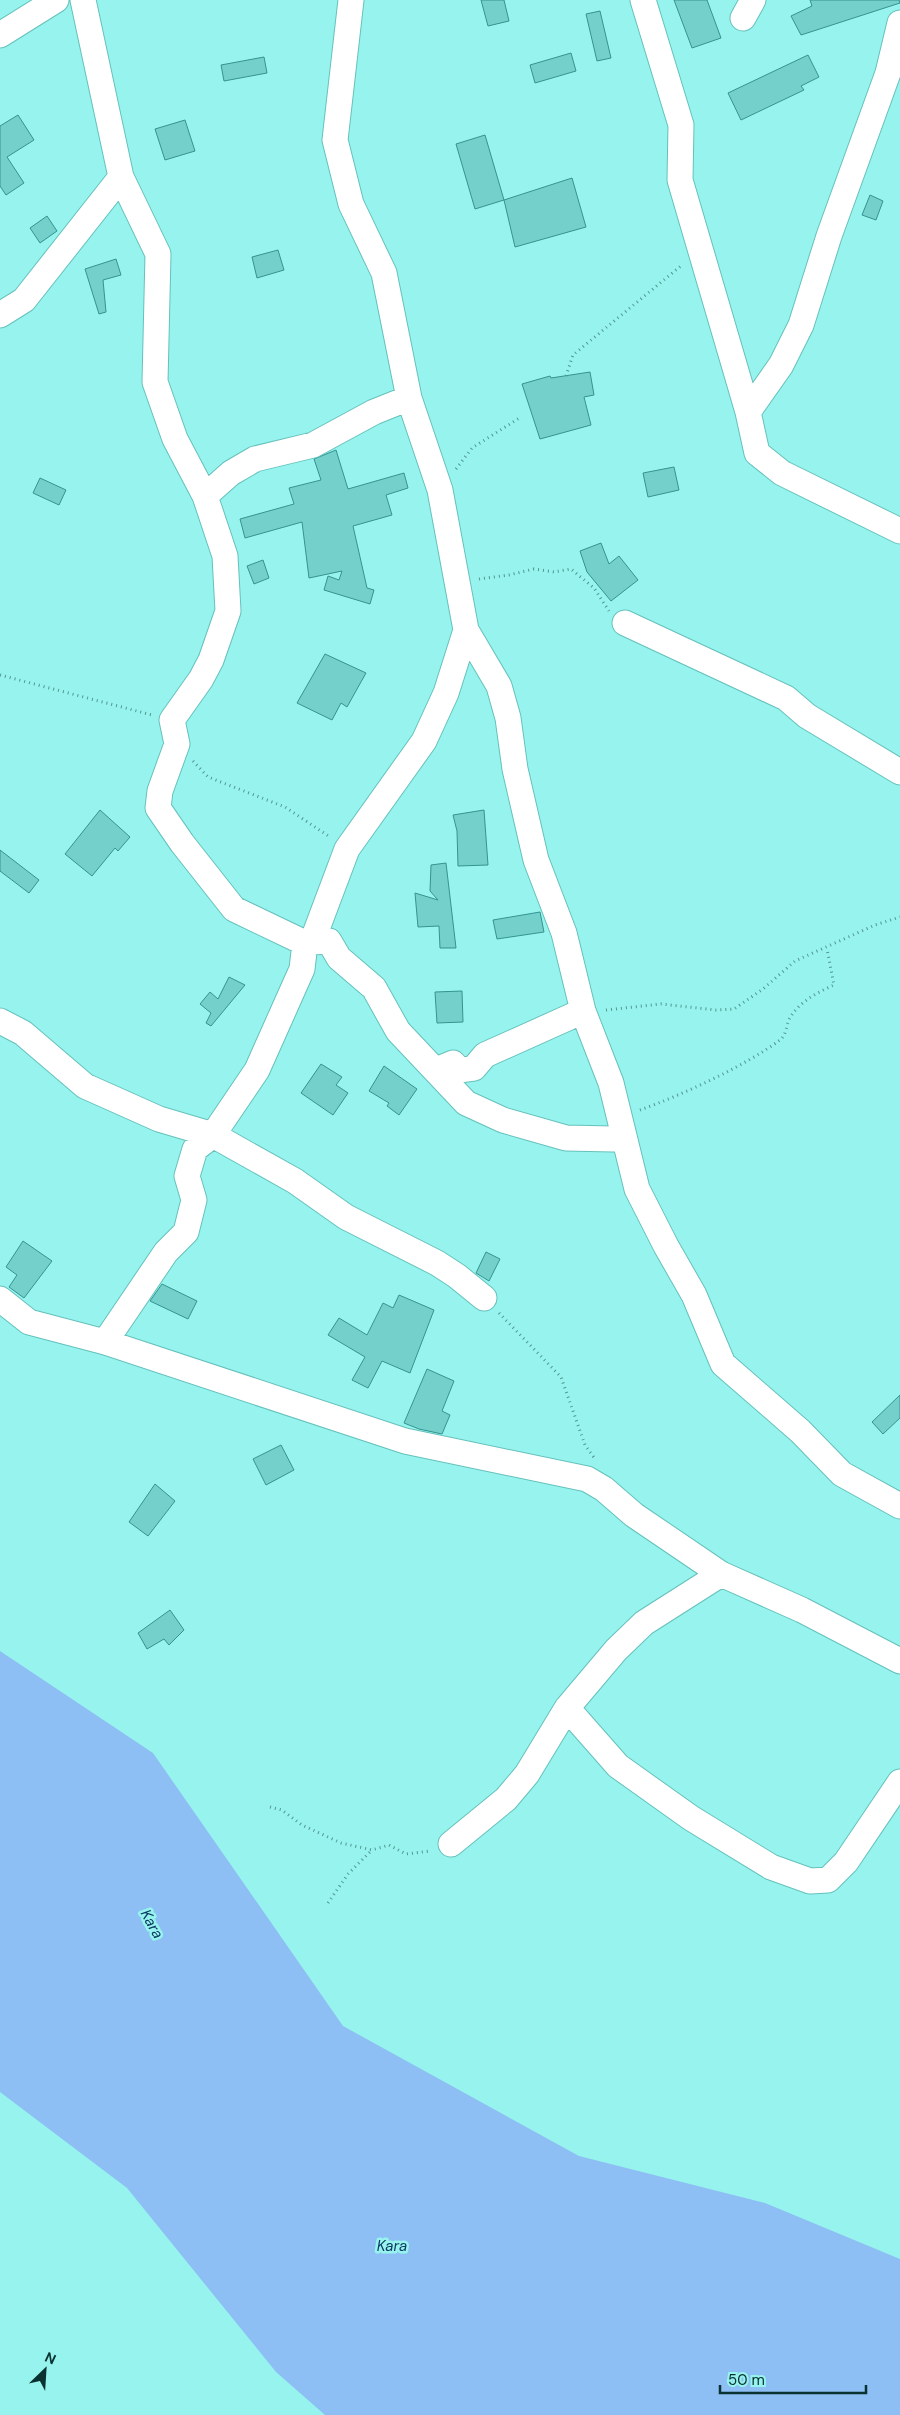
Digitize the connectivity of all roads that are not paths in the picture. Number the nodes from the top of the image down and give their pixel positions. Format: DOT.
graph roads {
  1 [pos="56,0"];
  2 [pos="83,0"];
  3 [pos="351,0"];
  4 [pos="643,0"];
  5 [pos="900,24"];
  6 [pos="0,35"];
  7 [pos="894,76"];
  8 [pos="121,177"];
  9 [pos="0,315"];
  10 [pos="409,398"];
  11 [pos="748,412"];
  12 [pos="205,496"];
  13 [pos="900,531"];
  14 [pos="625,623"];
  15 [pos="466,630"];
  16 [pos="900,772"];
  17 [pos="308,942"];
  18 [pos="583,1011"];
  19 [pos="0,1021"];
  20 [pos="436,1070"];
  21 [pos="623,1134"];
  22 [pos="213,1135"];
  23 [pos="484,1298"];
  24 [pos="0,1299"];
  25 [pos="105,1342"];
  26 [pos="900,1506"];
  27 [pos="721,1574"];
  28 [pos="900,1661"];
  29 [pos="567,1708"];
  30 [pos="900,1782"];
  31 [pos="452,1844"];
  1 -- 6 [label="street"];
  2 -- 8 [label="street"];
  3 -- 10 [label="street"];
  4 -- 11 [label="street"];
  5 -- 7 [label="street"];
  7 -- 11 [label="street"];
  8 -- 9 [label="street"];
  8 -- 12 [label="street"];
  10 -- 12 [label="street"];
  10 -- 15 [label="street"];
  11 -- 13 [label="street"];
  12 -- 17 [label="street"];
  14 -- 16 [label="street"];
  15 -- 17 [label="street"];
  15 -- 18 [label="street"];
  17 -- 20 [label="street"];
  17 -- 22 [label="street"];
  18 -- 20 [label="street"];
  18 -- 21 [label="street"];
  19 -- 22 [label="street"];
  20 -- 21 [label="street"];
  21 -- 26 [label="street"];
  22 -- 23 [label="street"];
  22 -- 25 [label="street"];
  24 -- 25 [label="street"];
  25 -- 27 [label="street"];
  27 -- 28 [label="street"];
  27 -- 29 [label="street"];
  29 -- 30 [label="street"];
  29 -- 31 [label="street"];
}
